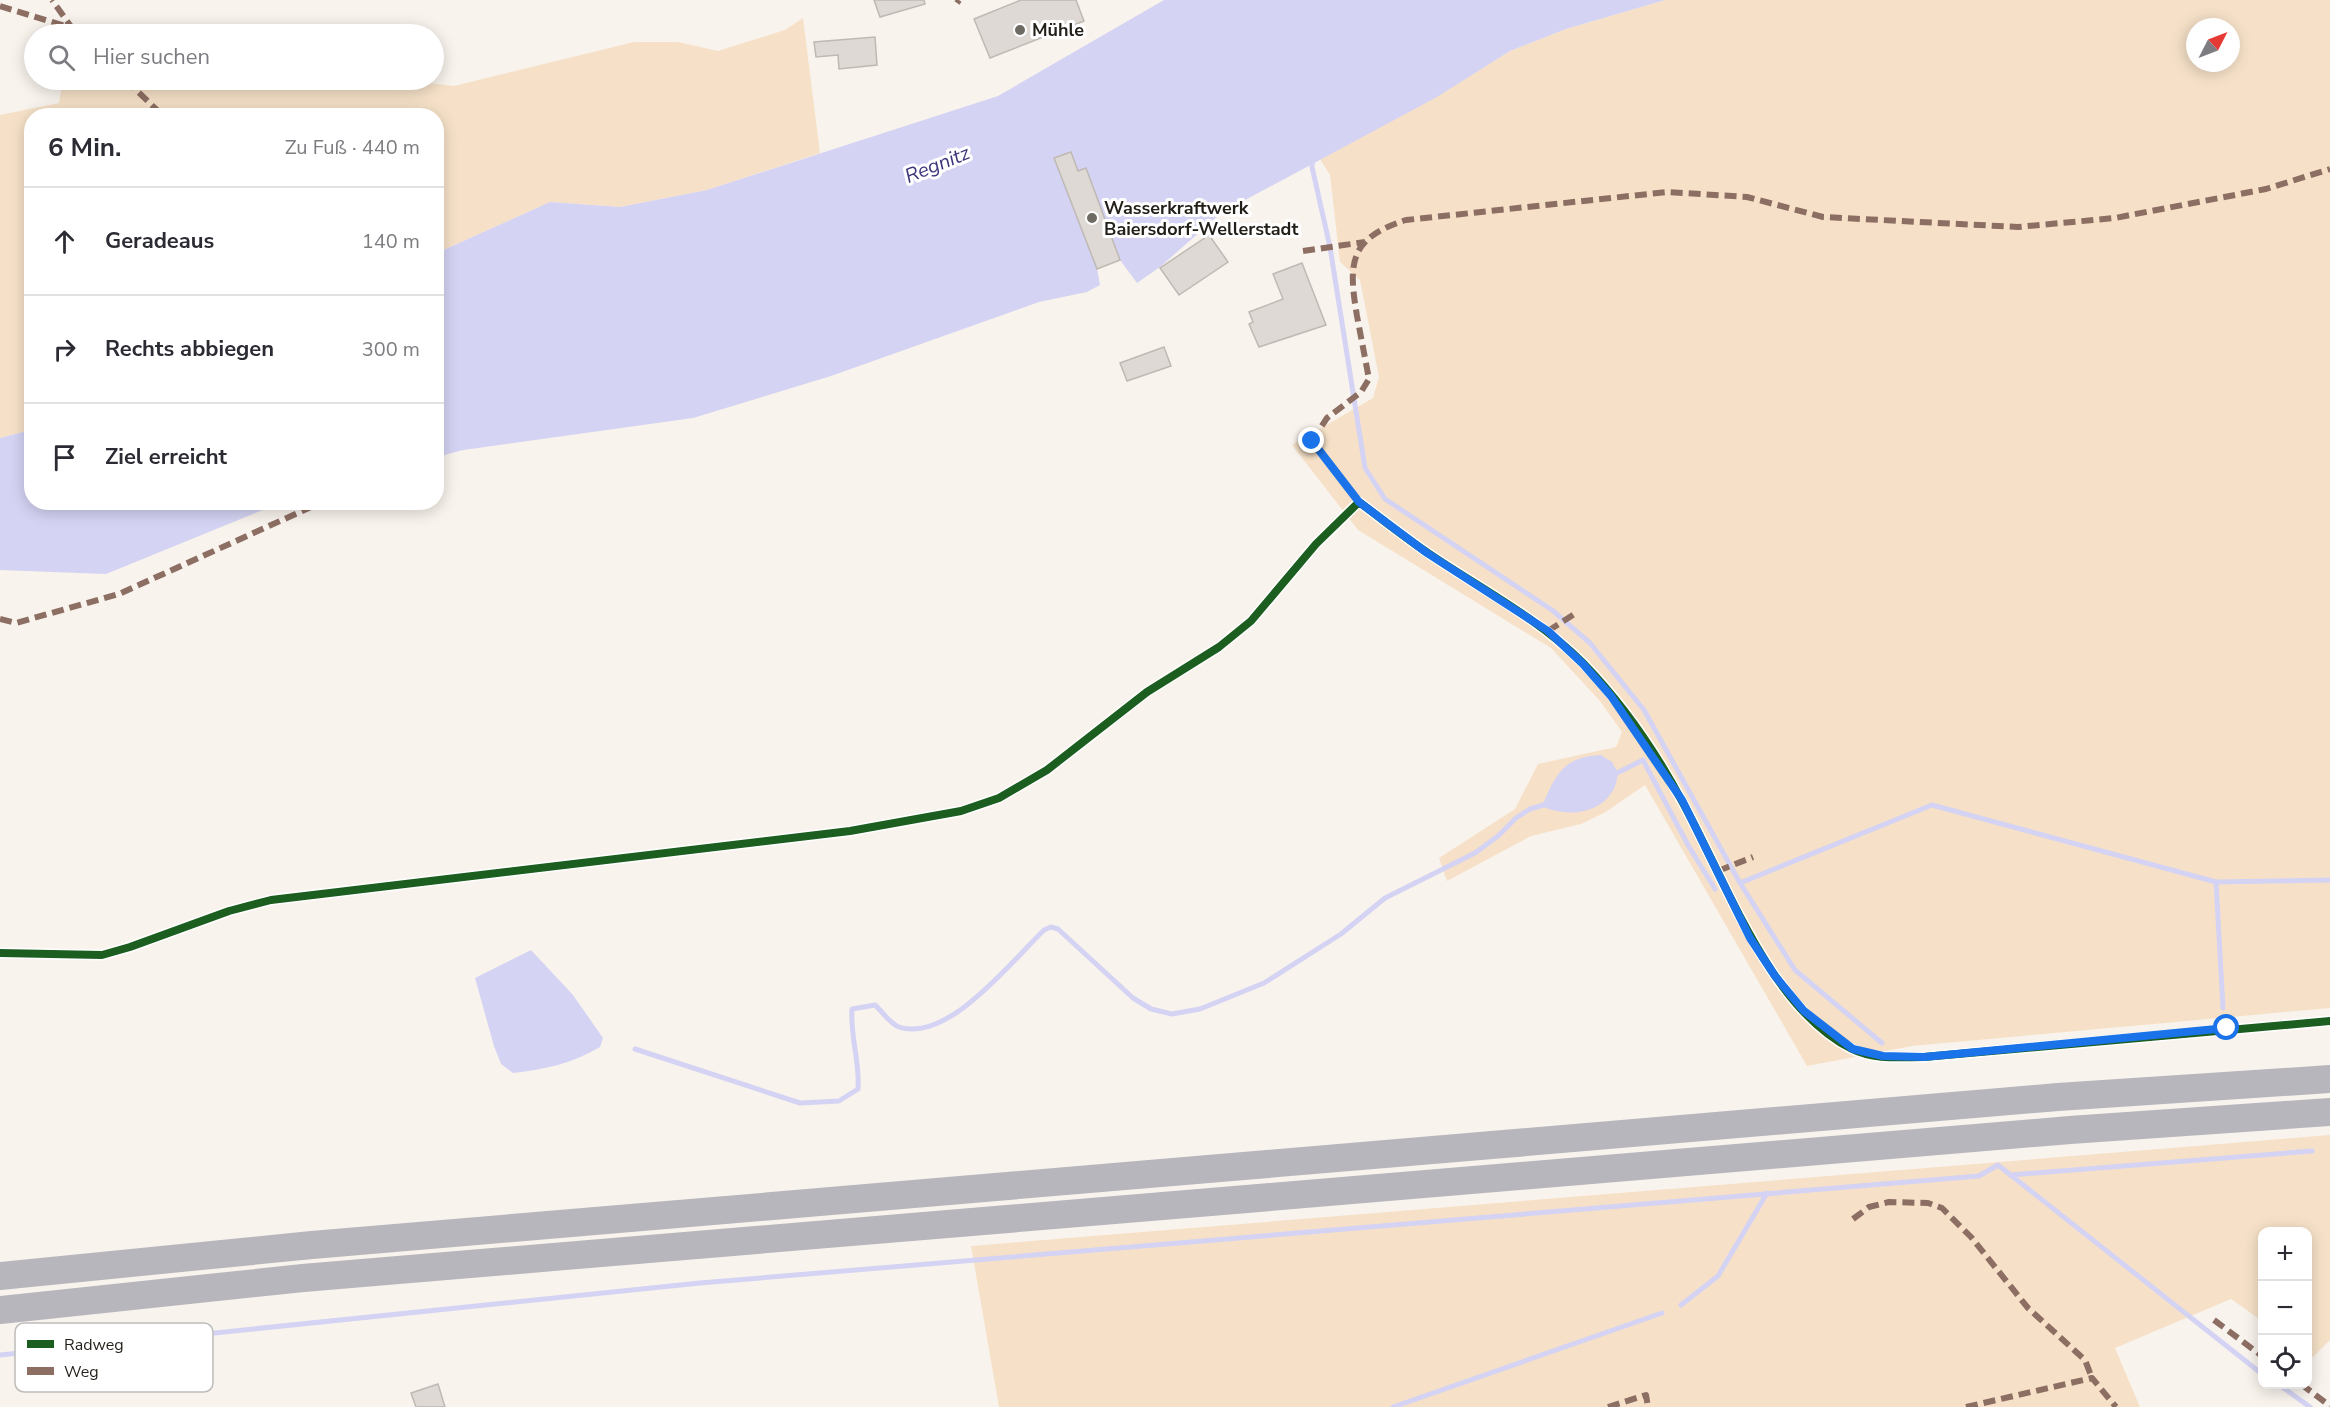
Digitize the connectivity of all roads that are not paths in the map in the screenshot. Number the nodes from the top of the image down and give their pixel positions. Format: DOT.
graph roads {
  1 [pos="1312,441"];
  2 [pos="2330,1021"];
  3 [pos="2330,1079"];
  4 [pos="2330,1112"];
  5 [pos="0,1276"];
  6 [pos="0,1310"];
  1 -- 2 [label="lane"];
  3 -- 5 [label="highway"];
  4 -- 6 [label="highway"];
}
